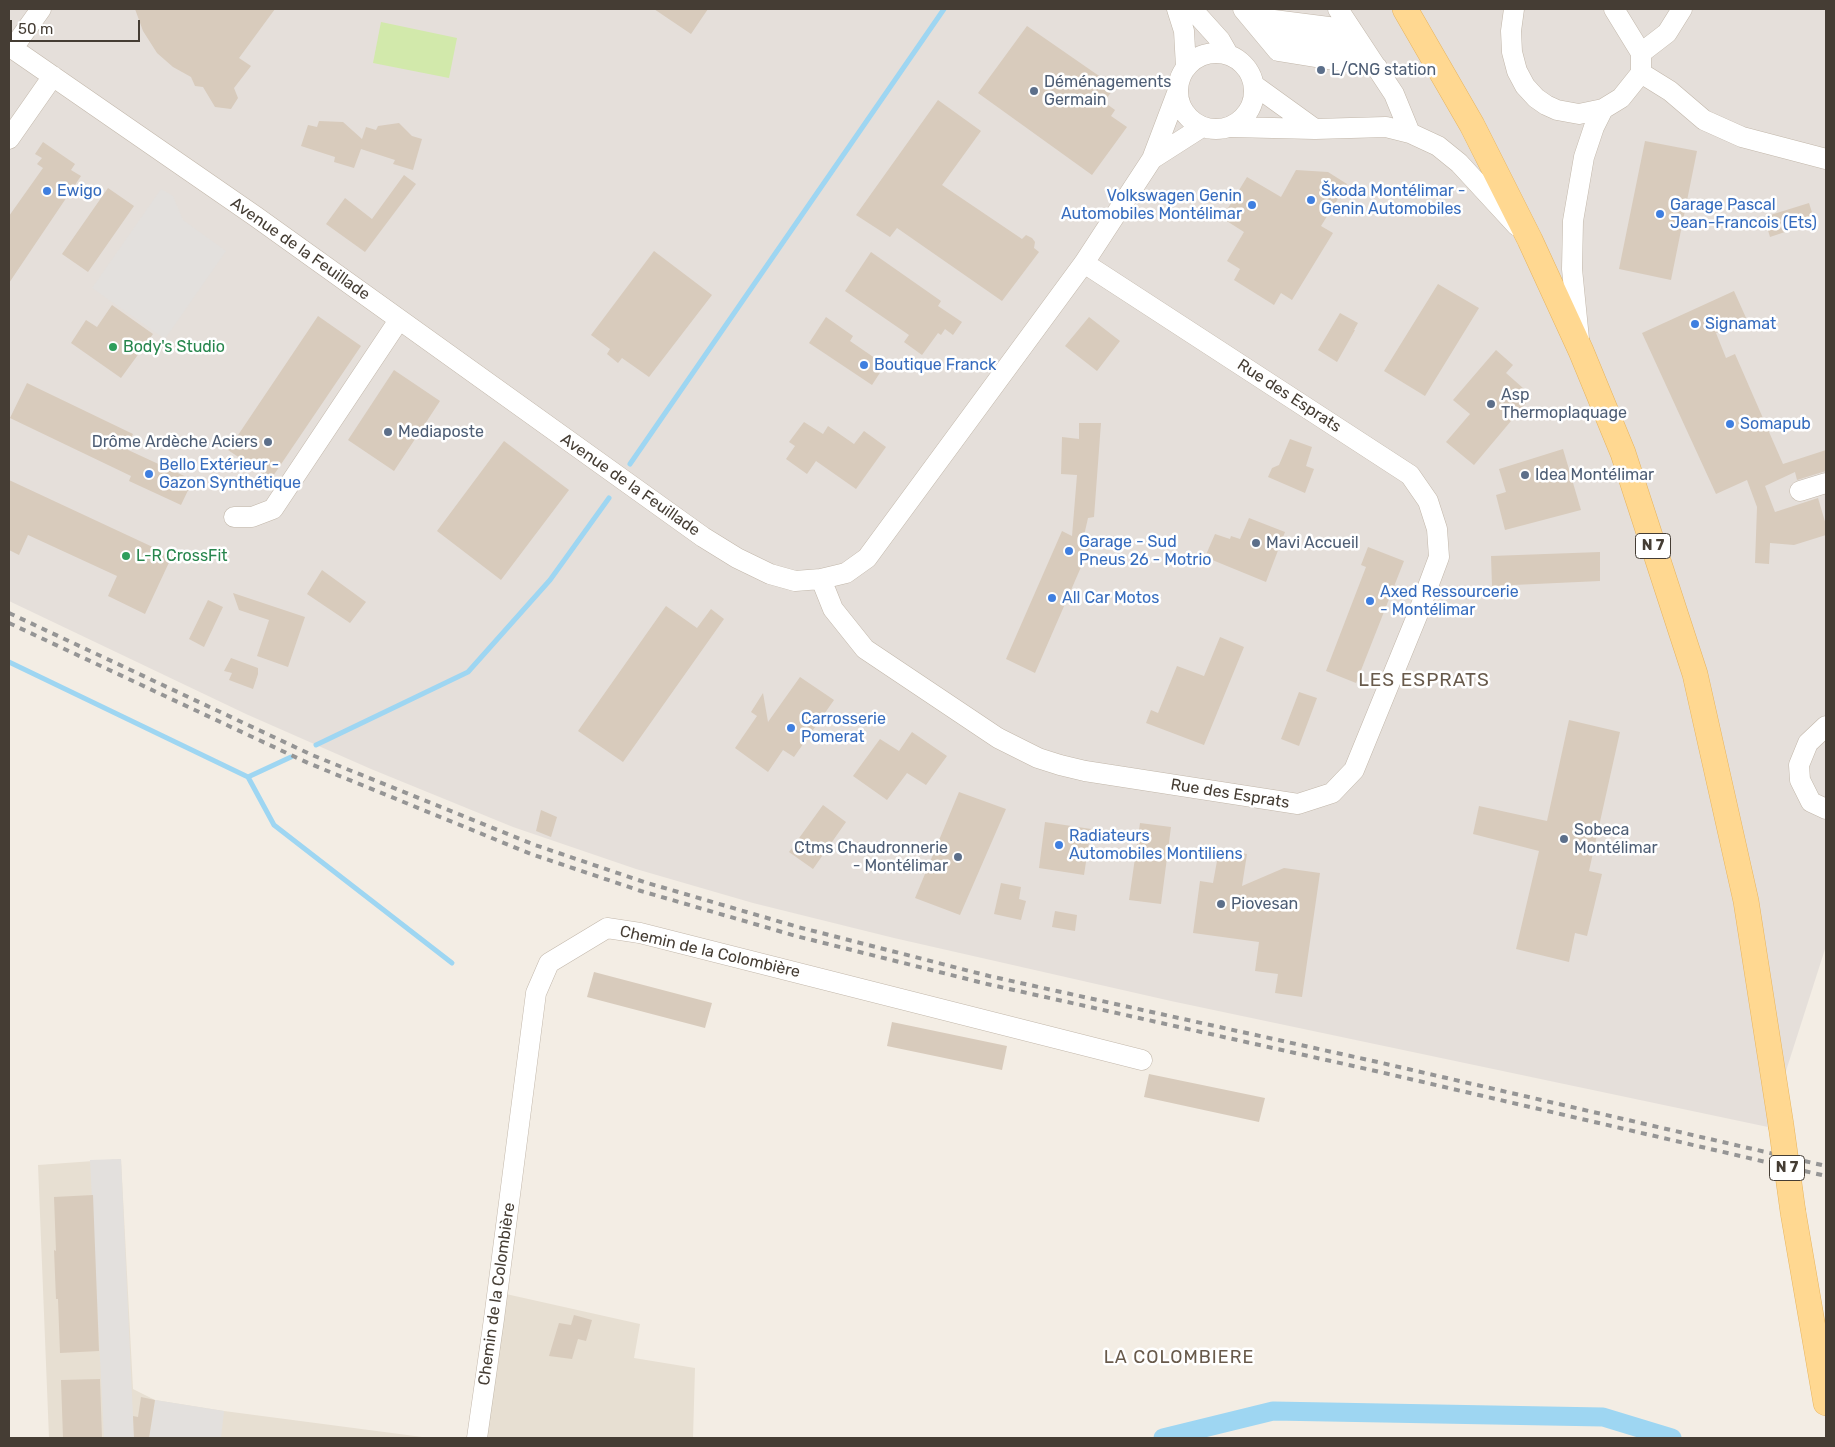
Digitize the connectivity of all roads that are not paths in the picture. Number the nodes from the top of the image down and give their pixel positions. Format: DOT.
graph roads {
  1 [pos="41,9"];
  2 [pos="1177,9"];
  3 [pos="1192,9"];
  4 [pos="1338,9"];
  5 [pos="1514,9"];
  6 [pos="1614,9"];
  7 [pos="1682,9"];
  8 [pos="1408,11"];
  9 [pos="1247,13"];
  10 [pos="1352,30"];
  11 [pos="1264,34"];
  12 [pos="11,47"];
  13 [pos="1365,50"];
  14 [pos="1641,53"];
  15 [pos="1228,54"];
  16 [pos="1186,67"];
  17 [pos="1377,67"];
  18 [pos="1641,73"];
  19 [pos="53,76"];
  20 [pos="1254,85"];
  21 [pos="1177,93"];
  22 [pos="1603,109"];
  23 [pos="1202,127"];
  24 [pos="1231,127"];
  25 [pos="1316,129"];
  26 [pos="1410,133"];
  27 [pos="9,140"];
  28 [pos="1152,159"];
  29 [pos="1826,159"];
  30 [pos="1530,240"];
  31 [pos="1084,263"];
  32 [pos="399,320"];
  33 [pos="1581,351"];
  34 [pos="1826,483"];
  35 [pos="1800,491"];
  36 [pos="234,517"];
  37 [pos="821,579"];
  38 [pos="1826,726"];
  39 [pos="1826,809"];
  40 [pos="1142,1060"];
  41 [pos="1826,1406"];
  42 [pos="477,1438"];
  1 -- 12 [label="street"];
  2 -- 16 [label="street"];
  3 -- 15 [label="street"];
  4 -- 10 [label="street"];
  5 -- 22 [label="street"];
  6 -- 14 [label="street"];
  7 -- 14 [label="street"];
  8 -- 30 [label="main road, N 7"];
  9 -- 10 [label="street"];
  9 -- 11 [label="street"];
  10 -- 13 [label="street"];
  11 -- 13 [label="street"];
  11 -- 17 [label="street"];
  12 -- 19 [label="street, Avenue de la Feuillade"];
  13 -- 17 [label="street"];
  14 -- 18 [label="street"];
  15 -- 16 [label="street"];
  15 -- 20 [label="street"];
  16 -- 21 [label="street"];
  17 -- 26 [label="street"];
  18 -- 22 [label="street"];
  18 -- 29 [label="street"];
  19 -- 27 [label="street"];
  19 -- 32 [label="street, Avenue de la Feuillade"];
  20 -- 24 [label="street"];
  20 -- 25 [label="street"];
  21 -- 23 [label="street"];
  21 -- 28 [label="street, Avenue de la Feuillade"];
  22 -- 33 [label="street"];
  23 -- 24 [label="street"];
  23 -- 28 [label="street, Avenue de la Feuillade"];
  24 -- 25 [label="street"];
  25 -- 26 [label="street"];
  26 -- 30 [label="street"];
  28 -- 31 [label="street, Avenue de la Feuillade"];
  30 -- 33 [label="main road, N 7"];
  31 -- 37 [label="street, Avenue de la Feuillade"];
  31 -- 37 [label="street, Rue des Esprats"];
  32 -- 36 [label="street"];
  32 -- 37 [label="street, Avenue de la Feuillade"];
  33 -- 41 [label="main road, N 7, bridge"];
  34 -- 35 [label="street"];
  38 -- 39 [label="street"];
  40 -- 42 [label="street, Chemin de la Colombière"];
}
